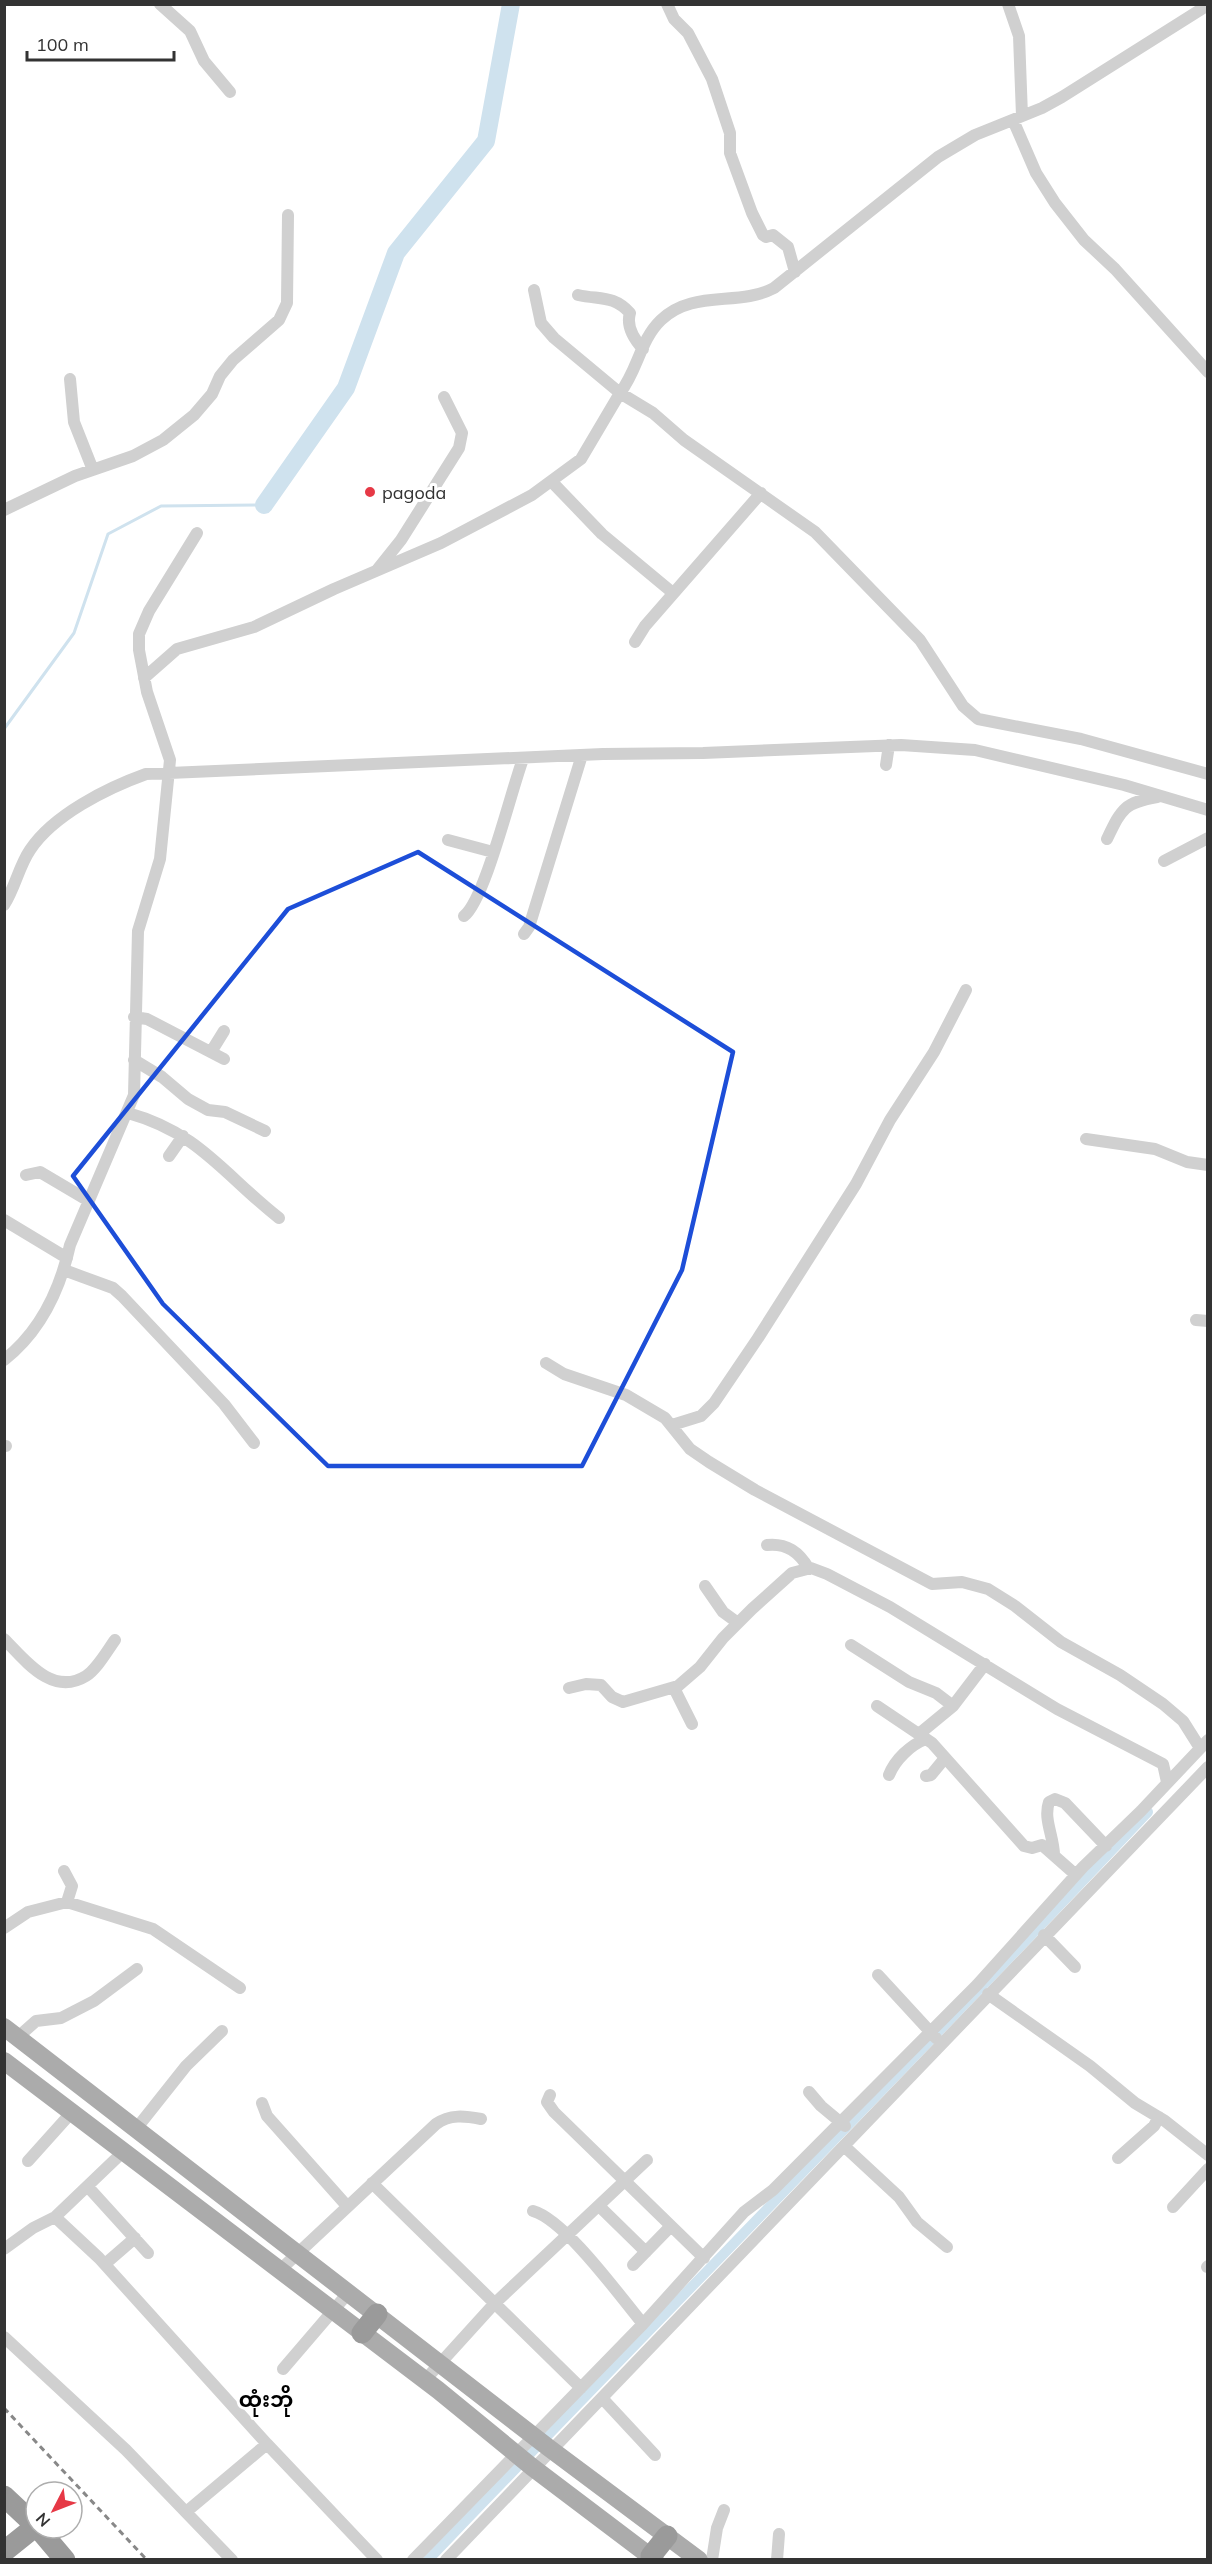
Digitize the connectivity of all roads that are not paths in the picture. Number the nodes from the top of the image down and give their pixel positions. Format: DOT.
graph roads {
  1 [pos="667,4"];
  2 [pos="1008,4"];
  3 [pos="164,5"];
  4 [pos="1208,5"];
  5 [pos="230,92"];
  6 [pos="1018,118"];
  7 [pos="288,214"];
  8 [pos="795,272"];
  9 [pos="534,290"];
  10 [pos="578,295"];
  11 [pos="643,349"];
  12 [pos="1208,372"];
  13 [pos="70,380"];
  14 [pos="620,393"];
  15 [pos="444,397"];
  16 [pos="93,470"];
  17 [pos="552,482"];
  18 [pos="761,493"];
  19 [pos="4,510"];
  20 [pos="196,533"];
  21 [pos="376,571"];
  22 [pos="673,593"];
  23 [pos="634,642"];
  24 [pos="144,678"];
  25 [pos="889,746"];
  26 [pos="582,755"];
  27 [pos="523,759"];
  28 [pos="886,765"];
  29 [pos="1208,774"];
  30 [pos="170,775"];
  31 [pos="1162,796"];
  32 [pos="1208,810"];
  33 [pos="1208,838"];
  34 [pos="1107,839"];
  35 [pos="448,840"];
  36 [pos="493,852"];
  37 [pos="1164,861"];
  38 [pos="4,905"];
  39 [pos="464,916"];
  40 [pos="524,934"];
  41 [pos="966,990"];
  42 [pos="134,1017"];
  43 [pos="224,1031"];
  44 [pos="211,1052"];
  45 [pos="224,1059"];
  46 [pos="134,1060"];
  47 [pos="128,1113"];
  48 [pos="265,1131"];
  49 [pos="183,1136"];
  50 [pos="1086,1139"];
  51 [pos="169,1156"];
  52 [pos="1208,1165"];
  53 [pos="26,1175"];
  54 [pos="89,1201"];
  55 [pos="279,1218"];
  56 [pos="4,1220"];
  57 [pos="66,1264"];
  58 [pos="4,1360"];
  59 [pos="546,1363"];
  60 [pos="672,1425"];
  61 [pos="254,1443"];
  62 [pos="767,1545"];
  63 [pos="809,1569"];
  64 [pos="705,1586"];
  65 [pos="738,1623"];
  66 [pos="4,1638"];
  67 [pos="115,1640"];
  68 [pos="851,1645"];
  69 [pos="986,1664"];
  70 [pos="570,1688"];
  71 [pos="674,1688"];
  72 [pos="877,1706"];
  73 [pos="953,1706"];
  74 [pos="692,1724"];
  75 [pos="923,1737"];
  76 [pos="1204,1744"];
  77 [pos="947,1761"];
  78 [pos="1208,1767"];
  79 [pos="889,1775"];
  80 [pos="930,1777"];
  81 [pos="1167,1782"];
  82 [pos="1142,1822"];
  83 [pos="1106,1846"];
  84 [pos="1054,1855"];
  85 [pos="64,1871"];
  86 [pos="1076,1875"];
  87 [pos="67,1902"];
  88 [pos="4,1928"];
  89 [pos="1044,1935"];
  90 [pos="1076,1967"];
  91 [pos="137,1969"];
  92 [pos="878,1975"];
  93 [pos="240,1988"];
  94 [pos="988,1994"];
  95 [pos="222,2031"];
  96 [pos="11,2032"];
  97 [pos="936,2037"];
  98 [pos="4,2061"];
  99 [pos="809,2092"];
  100 [pos="550,2096"];
  101 [pos="261,2103"];
  102 [pos="72,2112"];
  103 [pos="1159,2117"];
  104 [pos="481,2119"];
  105 [pos="136,2129"];
  106 [pos="848,2129"];
  107 [pos="844,2146"];
  108 [pos="123,2152"];
  109 [pos="1208,2155"];
  110 [pos="1118,2158"];
  111 [pos="647,2160"];
  112 [pos="28,2161"];
  113 [pos="1208,2169"];
  114 [pos="625,2181"];
  115 [pos="372,2183"];
  116 [pos="89,2188"];
  117 [pos="347,2206"];
  118 [pos="599,2206"];
  119 [pos="1173,2206"];
  120 [pos="532,2211"];
  121 [pos="55,2217"];
  122 [pos="670,2226"];
  123 [pos="567,2237"];
  124 [pos="135,2238"];
  125 [pos="947,2247"];
  126 [pos="4,2249"];
  127 [pos="646,2252"];
  128 [pos="148,2253"];
  129 [pos="297,2253"];
  130 [pos="704,2258"];
  131 [pos="105,2265"];
  132 [pos="633,2265"];
  133 [pos="280,2270"];
  134 [pos="349,2292"];
  135 [pos="494,2304"];
  136 [pos="333,2312"];
  137 [pos="377,2314"];
  138 [pos="643,2324"];
  139 [pos="362,2333"];
  140 [pos="4,2337"];
  141 [pos="440,2362"];
  142 [pos="283,2369"];
  143 [pos="425,2380"];
  144 [pos="581,2388"];
  145 [pos="602,2398"];
  146 [pos="267,2444"];
  147 [pos="543,2444"];
  148 [pos="655,2455"];
  149 [pos="526,2462"];
  150 [pos="4,2496"];
  151 [pos="724,2510"];
  152 [pos="186,2512"];
  153 [pos="24,2514"];
  154 [pos="779,2534"];
  155 [pos="667,2536"];
  156 [pos="24,2538"];
  157 [pos="49,2540"];
  158 [pos="7,2553"];
  159 [pos="653,2558"];
  160 [pos="65,2559"];
  161 [pos="232,2559"];
  162 [pos="377,2559"];
  163 [pos="413,2559"];
  164 [pos="446,2559"];
  165 [pos="699,2559"];
  166 [pos="711,2559"];
  167 [pos="777,2559"];
  1 -- 8 [label="street"];
  2 -- 6 [label="street"];
  3 -- 5 [label="street"];
  4 -- 6 [label="street"];
  6 -- 8 [label="street"];
  6 -- 12 [label="street"];
  7 -- 16 [label="street"];
  8 -- 11 [label="street"];
  9 -- 14 [label="street"];
  10 -- 11 [label="street"];
  11 -- 14 [label="street"];
  13 -- 16 [label="street"];
  14 -- 17 [label="street"];
  14 -- 18 [label="street"];
  15 -- 21 [label="street"];
  16 -- 19 [label="street"];
  17 -- 21 [label="street"];
  17 -- 22 [label="street"];
  18 -- 22 [label="street"];
  18 -- 29 [label="street"];
  20 -- 24 [label="street"];
  21 -- 24 [label="street"];
  22 -- 23 [label="street"];
  24 -- 30 [label="street"];
  25 -- 26 [label="street"];
  25 -- 28 [label="street"];
  25 -- 31 [label="street"];
  26 -- 27 [label="street"];
  26 -- 40 [label="street"];
  27 -- 30 [label="street"];
  27 -- 36 [label="street"];
  30 -- 38 [label="street"];
  30 -- 42 [label="street"];
  31 -- 32 [label="street"];
  31 -- 34 [label="street"];
  33 -- 37 [label="street"];
  35 -- 36 [label="street"];
  36 -- 39 [label="street"];
  41 -- 60 [label="street"];
  42 -- 44 [label="street"];
  42 -- 46 [label="street"];
  43 -- 44 [label="street"];
  44 -- 45 [label="street"];
  46 -- 47 [label="street"];
  46 -- 48 [label="street"];
  47 -- 49 [label="street"];
  47 -- 54 [label="street"];
  49 -- 51 [label="street"];
  49 -- 55 [label="street"];
  50 -- 52 [label="street"];
  53 -- 54 [label="street"];
  54 -- 57 [label="street"];
  56 -- 57 [label="street"];
  57 -- 58 [label="street"];
  57 -- 61 [label="street"];
  59 -- 60 [label="street"];
  60 -- 76 [label="street"];
  62 -- 63 [label="street"];
  63 -- 65 [label="street"];
  63 -- 69 [label="street"];
  64 -- 65 [label="street"];
  65 -- 71 [label="street"];
  66 -- 67 [label="street"];
  68 -- 73 [label="street"];
  69 -- 73 [label="street"];
  69 -- 81 [label="street"];
  70 -- 71 [label="street"];
  71 -- 74 [label="street"];
  72 -- 75 [label="street"];
  73 -- 75 [label="street"];
  75 -- 77 [label="street"];
  75 -- 79 [label="street"];
  76 -- 81 [label="street"];
  77 -- 80 [label="street"];
  77 -- 84 [label="street"];
  78 -- 82 [label="street"];
  81 -- 82 [label="street"];
  82 -- 83 [label="street"];
  82 -- 89 [label="street"];
  83 -- 84 [label="street"];
  83 -- 86 [label="street"];
  84 -- 86 [label="street"];
  85 -- 87 [label="street"];
  86 -- 97 [label="street"];
  87 -- 88 [label="street"];
  87 -- 93 [label="street"];
  89 -- 90 [label="street"];
  89 -- 94 [label="street"];
  91 -- 96 [label="street"];
  92 -- 97 [label="street"];
  94 -- 97 [label="street"];
  94 -- 103 [label="street"];
  95 -- 105 [label="street"];
  96 -- 105 [label="main road"];
  97 -- 106 [label="street"];
  97 -- 106 [label="street"];
  98 -- 102 [label="main road"];
  99 -- 106 [label="street"];
  100 -- 114 [label="street"];
  101 -- 117 [label="street"];
  102 -- 108 [label="main road"];
  102 -- 112 [label="street"];
  103 -- 109 [label="street"];
  103 -- 110 [label="street"];
  104 -- 115 [label="street"];
  105 -- 129 [label="main road"];
  106 -- 107 [label="street"];
  106 -- 130 [label="street"];
  107 -- 125 [label="street"];
  107 -- 145 [label="street"];
  108 -- 116 [label="street"];
  108 -- 133 [label="main road"];
  111 -- 114 [label="street"];
  113 -- 119 [label="street"];
  114 -- 118 [label="street"];
  114 -- 122 [label="street"];
  115 -- 117 [label="street"];
  115 -- 135 [label="street"];
  116 -- 121 [label="street"];
  116 -- 124 [label="street"];
  117 -- 129 [label="street"];
  118 -- 123 [label="street"];
  118 -- 127 [label="street"];
  120 -- 123 [label="street"];
  121 -- 126 [label="street"];
  121 -- 131 [label="street"];
  122 -- 127 [label="street"];
  122 -- 130 [label="street"];
  123 -- 135 [label="street"];
  123 -- 138 [label="street"];
  124 -- 128 [label="street"];
  124 -- 131 [label="street"];
  127 -- 132 [label="street"];
  129 -- 133 [label="street"];
  129 -- 134 [label="main road"];
  130 -- 138 [label="street"];
  131 -- 146 [label="street"];
  133 -- 136 [label="main road"];
  134 -- 136 [label="street"];
  134 -- 137 [label="main road"];
  135 -- 141 [label="street"];
  135 -- 144 [label="street"];
  136 -- 139 [label="main road"];
  136 -- 142 [label="street"];
  137 -- 139 [label="highway"];
  137 -- 141 [label="main road"];
  138 -- 144 [label="street"];
  139 -- 143 [label="main road"];
  140 -- 152 [label="street"];
  141 -- 143 [label="street"];
  141 -- 147 [label="main road"];
  143 -- 149 [label="main road"];
  144 -- 147 [label="street"];
  145 -- 147 [label="street"];
  145 -- 148 [label="street"];
  146 -- 152 [label="street"];
  146 -- 162 [label="street"];
  147 -- 149 [label="street"];
  147 -- 149 [label="street"];
  147 -- 155 [label="main road"];
  149 -- 159 [label="main road"];
  149 -- 163 [label="street"];
  149 -- 164 [label="street"];
  150 -- 153 [label="highway"];
  151 -- 166 [label="street"];
  152 -- 161 [label="street"];
  154 -- 167 [label="street"];
  155 -- 159 [label="highway"];
  155 -- 165 [label="main road"];
  156 -- 158 [label="highway"];
  157 -- 160 [label="highway"];
}
